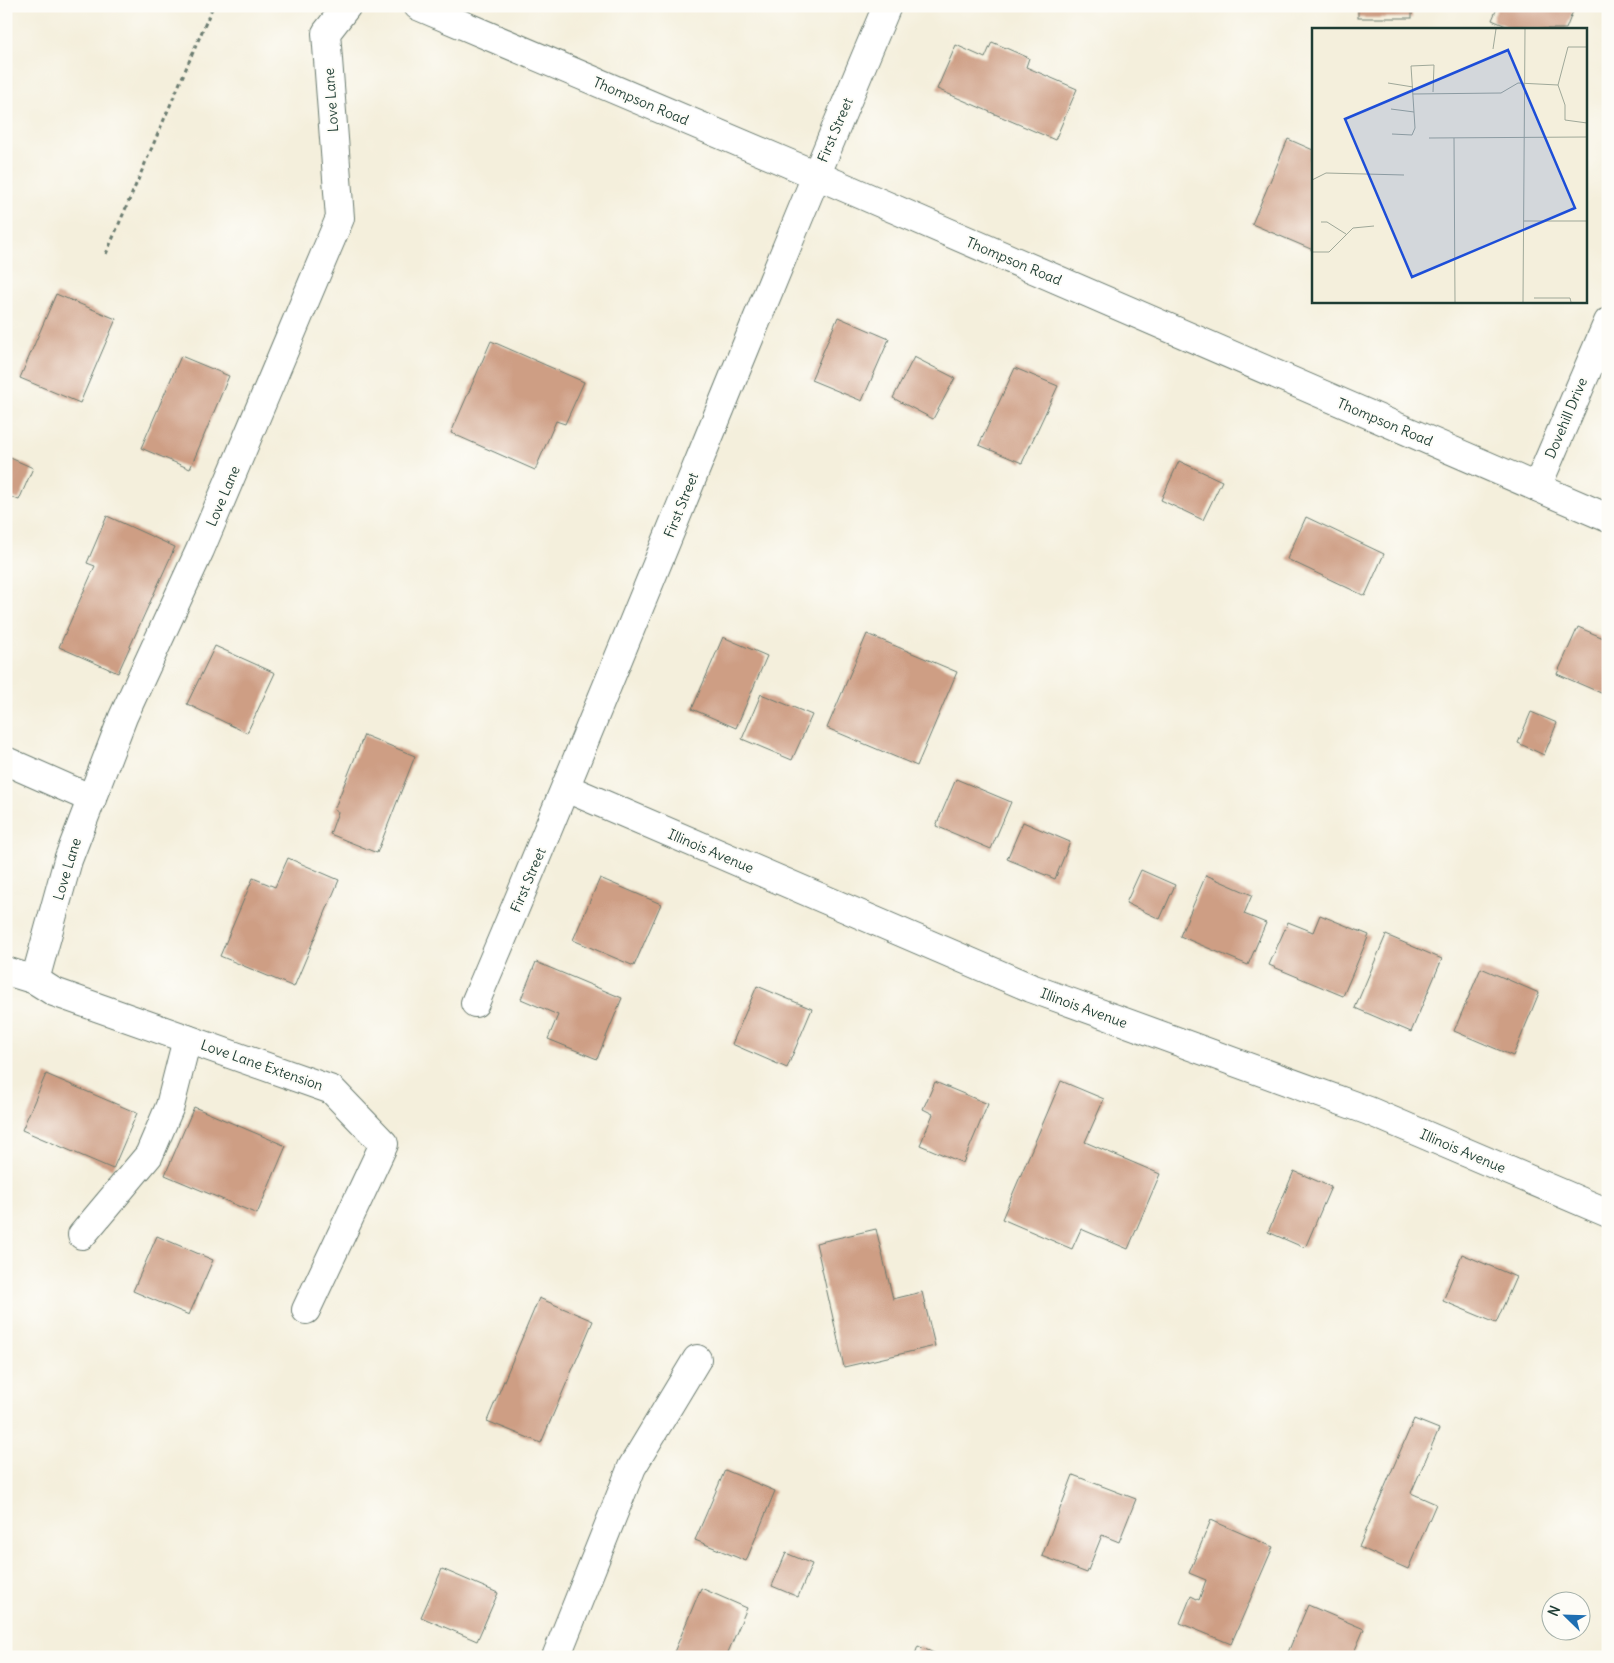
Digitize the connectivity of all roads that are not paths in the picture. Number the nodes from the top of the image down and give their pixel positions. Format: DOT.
graph roads {
  1 [pos="347,6"];
  2 [pos="418,6"];
  3 [pos="887,6"];
  4 [pos="816,175"];
  5 [pos="1608,322"];
  6 [pos="1537,487"];
  7 [pos="1608,518"];
  8 [pos="6,761"];
  9 [pos="566,788"];
  10 [pos="92,799"];
  11 [pos="6,971"];
  12 [pos="36,980"];
  13 [pos="475,1003"];
  14 [pos="187,1039"];
  15 [pos="1608,1213"];
  16 [pos="82,1235"];
  17 [pos="306,1310"];
  18 [pos="697,1359"];
  19 [pos="556,1657"];
  1 -- 10 [label="street, Love Lane"];
  2 -- 4 [label="street, Thompson Road"];
  3 -- 4 [label="street, First Street"];
  4 -- 6 [label="street, Thompson Road"];
  4 -- 9 [label="street, First Street"];
  5 -- 6 [label="street, Dovehill Drive"];
  6 -- 7 [label="street, Thompson Road"];
  8 -- 10 [label="street"];
  9 -- 13 [label="street, First Street"];
  9 -- 15 [label="street, Illinois Avenue"];
  10 -- 12 [label="street, Love Lane"];
  11 -- 12 [label="street, Love Lane Extension"];
  12 -- 14 [label="street, Love Lane Extension"];
  14 -- 16 [label="street"];
  14 -- 17 [label="street, Love Lane Extension"];
  18 -- 19 [label="street"];
}
